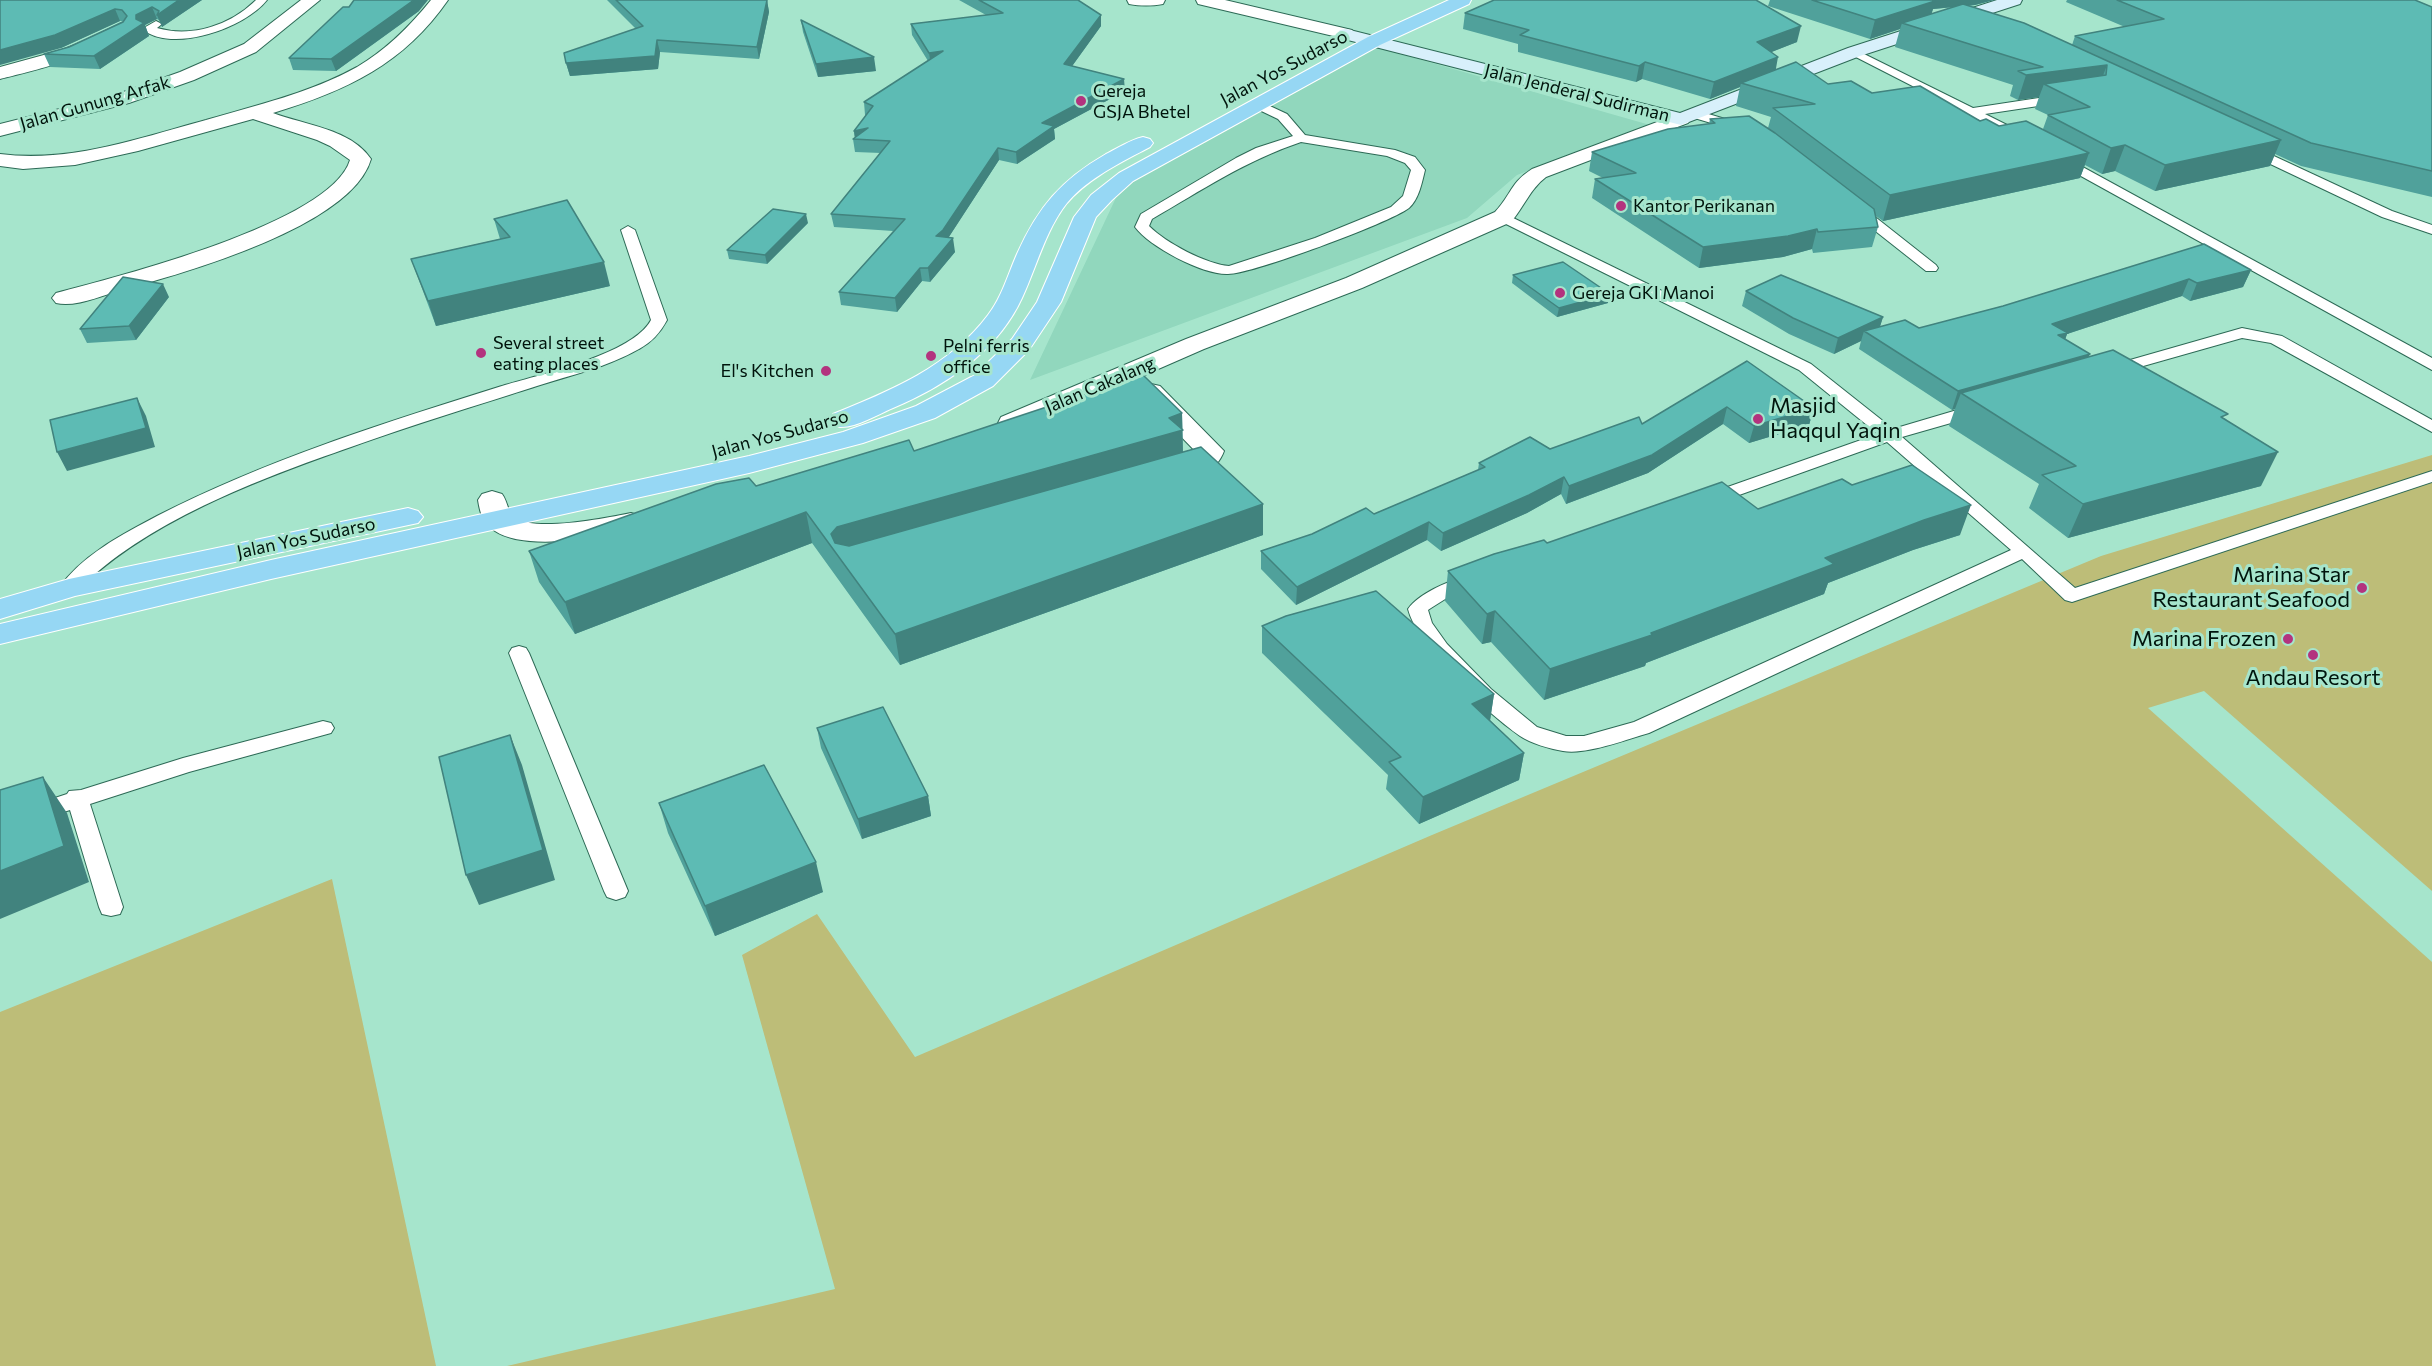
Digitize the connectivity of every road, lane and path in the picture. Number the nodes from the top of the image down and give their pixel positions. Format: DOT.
graph roads {
  1 [pos="262,0"];
  2 [pos="302,0"];
  3 [pos="312,0"];
  4 [pos="440,0"];
  5 [pos="1135,0"];
  6 [pos="1157,0"];
  7 [pos="1204,0"];
  8 [pos="1420,0"];
  9 [pos="1463,0"];
  10 [pos="2014,0"];
  11 [pos="1965,15"];
  12 [pos="156,24"];
  13 [pos="1986,24"];
  14 [pos="1346,34"];
  15 [pos="1374,41"];
  16 [pos="1854,52"];
  17 [pos="0,66"];
  18 [pos="0,73"];
  19 [pos="2082,96"];
  20 [pos="1257,105"];
  21 [pos="255,112"];
  22 [pos="1974,112"];
  23 [pos="1688,116"];
  24 [pos="1748,128"];
  25 [pos="0,130"];
  26 [pos="1300,138"];
  27 [pos="2236,142"];
  28 [pos="0,160"];
  29 [pos="1844,199"];
  30 [pos="1503,217"];
  31 [pos="628,230"];
  32 [pos="2432,230"];
  33 [pos="1931,268"];
  34 [pos="64,298"];
  35 [pos="2432,365"];
  36 [pos="1130,372"];
  37 [pos="2094,375"];
  38 [pos="1992,405"];
  39 [pos="2432,427"];
  40 [pos="986,434"];
  41 [pos="1890,435"];
  42 [pos="2432,476"];
  43 [pos="1146,483"];
  44 [pos="1689,507"];
  45 [pos="495,509"];
  46 [pos="654,518"];
  47 [pos="2024,551"];
  48 [pos="1490,576"];
  49 [pos="69,588"];
  50 [pos="0,609"];
  51 [pos="0,634"];
  52 [pos="519,653"];
  53 [pos="323,728"];
  54 [pos="76,797"];
  55 [pos="0,824"];
  56 [pos="616,891"];
  57 [pos="111,907"];
  1 -- 12 [label="lane"];
  2 -- 3 [label="lane"];
  3 -- 25 [label="street, Jalan Gunung Arfak"];
  4 -- 21 [label="street"];
  5 -- 6 [label="street"];
  7 -- 14 [label="street"];
  8 -- 14 [label="highway, Jalan Yos Sudarso"];
  9 -- 15 [label="highway, Jalan Yos Sudarso"];
  10 -- 11 [label="main road, Jalan Jenderal Sudirman"];
  11 -- 13 [label="lane"];
  11 -- 16 [label="main road, Jalan Jenderal Sudirman"];
  14 -- 15 [label="main road"];
  14 -- 45 [label="highway, Jalan Yos Sudarso"];
  15 -- 20 [label="highway, Jalan Yos Sudarso"];
  15 -- 23 [label="main road, Jalan Jenderal Sudirman"];
  16 -- 22 [label="lane"];
  16 -- 23 [label="main road, Jalan Jenderal Sudirman"];
  17 -- 18 [label="street"];
  19 -- 22 [label="lane"];
  20 -- 26 [label="lane"];
  20 -- 45 [label="highway, Jalan Yos Sudarso"];
  21 -- 28 [label="street"];
  21 -- 34 [label="street"];
  22 -- 35 [label="lane"];
  23 -- 24 [label="lane"];
  23 -- 30 [label="street"];
  26 -- 26 [label="lane"];
  27 -- 32 [label="lane"];
  29 -- 33 [label="lane"];
  30 -- 36 [label="street, Jalan Cakalang"];
  30 -- 41 [label="lane"];
  31 -- 49 [label="lane"];
  36 -- 40 [label="street, Jalan Cakalang"];
  36 -- 43 [label="street"];
  37 -- 39 [label="lane"];
  38 -- 41 [label="lane"];
  41 -- 44 [label="lane"];
  41 -- 47 [label="lane"];
  42 -- 47 [label="lane"];
  45 -- 46 [label="street"];
  45 -- 49 [label="highway, Jalan Yos Sudarso"];
  45 -- 51 [label="highway, Jalan Yos Sudarso"];
  47 -- 48 [label="lane"];
  49 -- 50 [label="highway, Jalan Yos Sudarso"];
  52 -- 56 [label="lane"];
  53 -- 54 [label="lane"];
  54 -- 55 [label="lane"];
  54 -- 57 [label="lane"];
}
